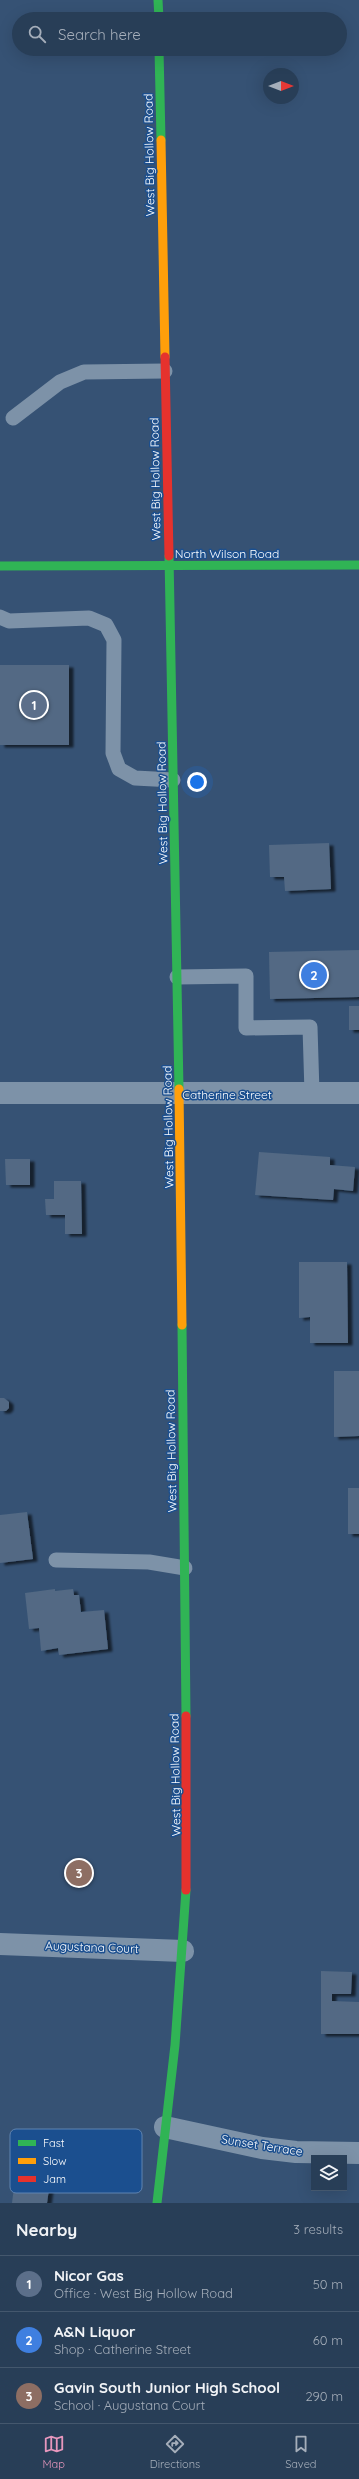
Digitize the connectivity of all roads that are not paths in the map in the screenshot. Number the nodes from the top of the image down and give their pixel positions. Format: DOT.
graph roads {
  1 [pos="158,0"];
  2 [pos="159,12"];
  3 [pos="159,56"];
  4 [pos="165,371"];
  5 [pos="13,418"];
  6 [pos="359,565"];
  7 [pos="0,566"];
  8 [pos="169,566"];
  9 [pos="0,617"];
  10 [pos="173,780"];
  11 [pos="177,977"];
  12 [pos="0,1093"];
  13 [pos="312,1093"];
  14 [pos="359,1093"];
  15 [pos="179,1094"];
  16 [pos="56,1560"];
  17 [pos="185,1568"];
  18 [pos="0,1944"];
  19 [pos="183,1951"];
  20 [pos="165,2127"];
  21 [pos="359,2153"];
  22 [pos="157,2203"];
  1 -- 2 [label="main road"];
  3 -- 4 [label="main road, West Big Hollow Road"];
  4 -- 5 [label="lane"];
  4 -- 8 [label="main road, West Big Hollow Road"];
  6 -- 8 [label="main road, North Wilson Road"];
  7 -- 8 [label="main road, North Wilson Road"];
  8 -- 10 [label="main road, West Big Hollow Road"];
  9 -- 10 [label="lane"];
  10 -- 11 [label="main road, West Big Hollow Road"];
  11 -- 13 [label="lane"];
  11 -- 15 [label="main road, West Big Hollow Road"];
  12 -- 15 [label="street, Catherine Street"];
  13 -- 14 [label="street, Catherine Street"];
  13 -- 15 [label="street, Catherine Street"];
  15 -- 17 [label="main road, West Big Hollow Road"];
  16 -- 17 [label="lane"];
  17 -- 19 [label="main road, West Big Hollow Road"];
  18 -- 19 [label="street, Augustana Court"];
  19 -- 20 [label="main road, West Big Hollow Road"];
  20 -- 21 [label="street, Sunset Terrace"];
  20 -- 22 [label="main road, West Big Hollow Road"];
}
